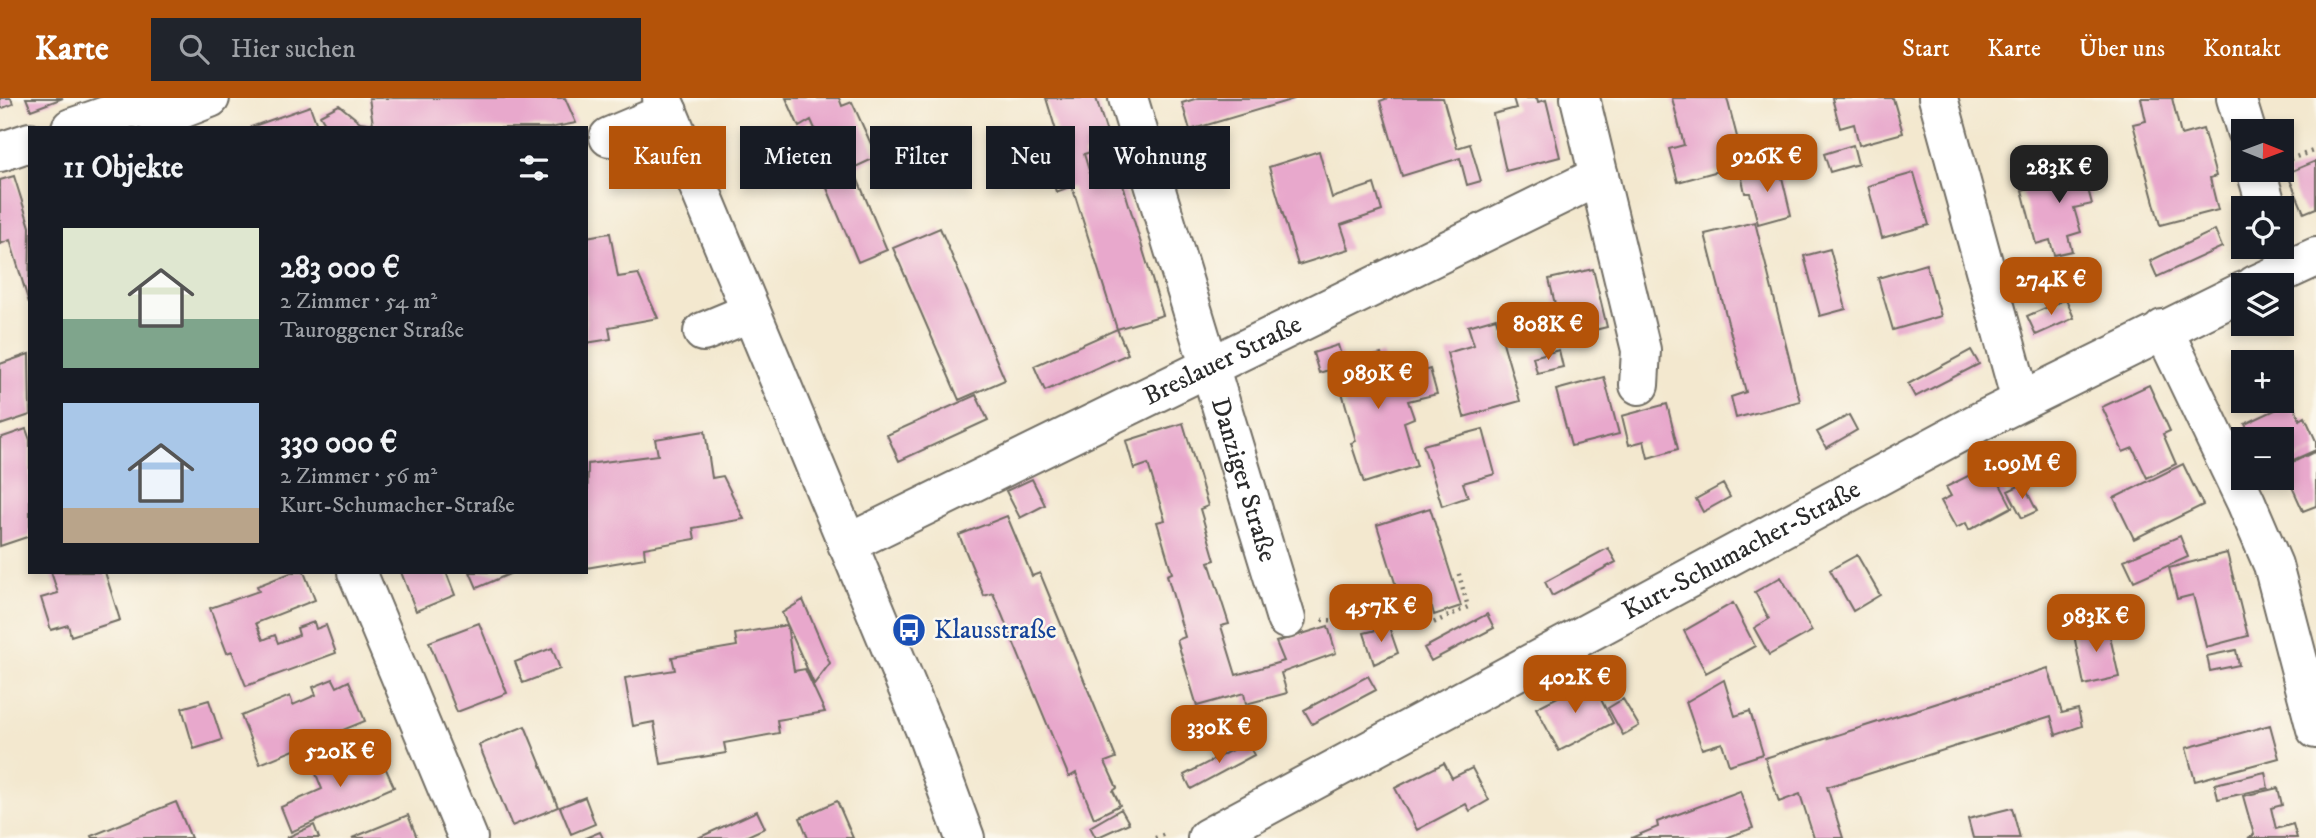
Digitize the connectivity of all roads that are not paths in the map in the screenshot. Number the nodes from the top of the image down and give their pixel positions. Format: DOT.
graph roads {
  1 [pos="210,98"];
  2 [pos="1128,98"];
  3 [pos="1580,98"];
  4 [pos="1938,98"];
  5 [pos="2236,98"];
  6 [pos="665,105"];
  7 [pos="149,112"];
  8 [pos="2242,119"];
  9 [pos="81,126"];
  10 [pos="628,126"];
  11 [pos="28,143"];
  12 [pos="0,152"];
  13 [pos="1600,176"];
  14 [pos="2231,297"];
  15 [pos="751,312"];
  16 [pos="2163,329"];
  17 [pos="703,332"];
  18 [pos="1210,365"];
  19 [pos="1639,385"];
  20 [pos="2021,401"];
  21 [pos="847,544"];
  22 [pos="358,574"];
  23 [pos="1286,619"];
  24 [pos="2316,729"];
  25 [pos="468,838"];
  26 [pos="965,838"];
  27 [pos="1206,838"];
  1 -- 7 [label="street"];
  2 -- 18 [label="street, Danziger Straße"];
  3 -- 13 [label="street"];
  4 -- 20 [label="street"];
  5 -- 8 [label="street"];
  6 -- 10 [label="street"];
  6 -- 15 [label="street"];
  7 -- 9 [label="street"];
  11 -- 12 [label="street"];
  13 -- 18 [label="street, Breslauer Straße"];
  13 -- 19 [label="street"];
  14 -- 16 [label="street, Kurt-Schumacher-Straße"];
  15 -- 17 [label="street"];
  15 -- 21 [label="street"];
  16 -- 20 [label="street, Kurt-Schumacher-Straße"];
  16 -- 24 [label="street"];
  18 -- 21 [label="street, Breslauer Straße"];
  18 -- 23 [label="street, Danziger Straße"];
  20 -- 27 [label="street, Kurt-Schumacher-Straße"];
  21 -- 26 [label="street"];
  22 -- 25 [label="street"];
}
